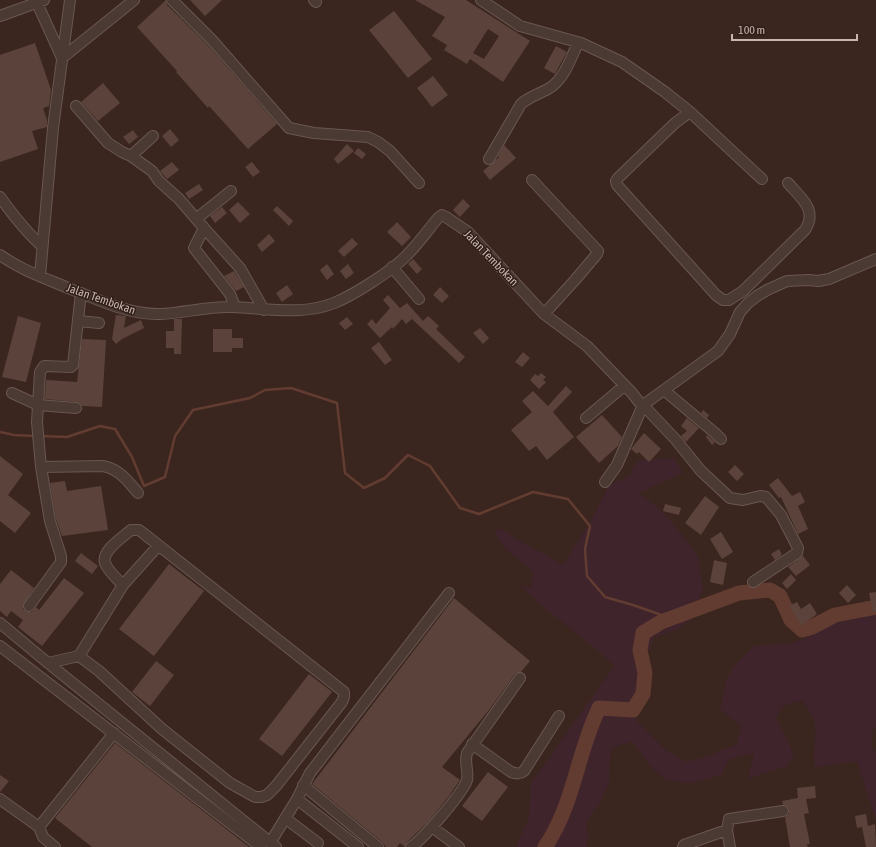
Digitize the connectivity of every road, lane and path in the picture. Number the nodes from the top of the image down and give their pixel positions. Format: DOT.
graph roads {
  1 [pos="70,0"];
  2 [pos="134,0"];
  3 [pos="172,0"];
  4 [pos="481,0"];
  5 [pos="41,1"];
  6 [pos="0,16"];
  7 [pos="578,43"];
  8 [pos="62,58"];
  9 [pos="76,106"];
  10 [pos="690,112"];
  11 [pos="153,136"];
  12 [pos="131,156"];
  13 [pos="489,159"];
  14 [pos="762,179"];
  15 [pos="532,180"];
  16 [pos="419,183"];
  17 [pos="788,183"];
  18 [pos="232,191"];
  19 [pos="0,196"];
  20 [pos="196,219"];
  21 [pos="204,228"];
  22 [pos="42,246"];
  23 [pos="0,255"];
  24 [pos="876,259"];
  25 [pos="392,267"];
  26 [pos="40,276"];
  27 [pos="81,293"];
  28 [pos="418,299"];
  29 [pos="233,303"];
  30 [pos="264,310"];
  31 [pos="544,314"];
  32 [pos="79,321"];
  33 [pos="99,323"];
  34 [pos="624,386"];
  35 [pos="665,391"];
  36 [pos="12,393"];
  37 [pos="38,405"];
  38 [pos="643,405"];
  39 [pos="76,408"];
  40 [pos="586,418"];
  41 [pos="721,439"];
  42 [pos="41,467"];
  43 [pos="605,482"];
  44 [pos="138,493"];
  45 [pos="158,546"];
  46 [pos="753,582"];
  47 [pos="123,585"];
  48 [pos="449,593"];
  49 [pos="29,606"];
  50 [pos="0,623"];
  51 [pos="21,641"];
  52 [pos="0,646"];
  53 [pos="10,653"];
  54 [pos="79,656"];
  55 [pos="48,664"];
  56 [pos="520,678"];
  57 [pos="559,716"];
  58 [pos="114,733"];
  59 [pos="472,744"];
  60 [pos="304,785"];
  61 [pos="0,799"];
  62 [pos="297,799"];
  63 [pos="783,811"];
  64 [pos="285,818"];
  65 [pos="39,827"];
  66 [pos="432,827"];
  67 [pos="727,830"];
  68 [pos="318,843"];
  69 [pos="269,846"];
  70 [pos="55,847"];
  71 [pos="358,847"];
  72 [pos="378,847"];
  73 [pos="411,847"];
  74 [pos="460,847"];
  75 [pos="683,847"];
  76 [pos="730,847"];
  1 -- 8 [label="street"];
  2 -- 8 [label="street"];
  3 -- 16 [label="street"];
  4 -- 7 [label="street"];
  5 -- 6 [label="street"];
  5 -- 8 [label="street"];
  7 -- 10 [label="street"];
  7 -- 13 [label="street"];
  8 -- 22 [label="street"];
  9 -- 12 [label="street"];
  10 -- 14 [label="street"];
  10 -- 17 [label="street"];
  11 -- 12 [label="street"];
  12 -- 20 [label="street"];
  15 -- 31 [label="street"];
  18 -- 20 [label="street"];
  19 -- 22 [label="street"];
  20 -- 21 [label="street"];
  21 -- 29 [label="street"];
  21 -- 30 [label="street"];
  22 -- 26 [label="street"];
  23 -- 26 [label="street, Jalan Tembokan"];
  24 -- 35 [label="street"];
  25 -- 28 [label="street"];
  25 -- 30 [label="street, Jalan Tembokan"];
  25 -- 31 [label="street, Jalan Tembokan"];
  26 -- 27 [label="street, Jalan Tembokan"];
  27 -- 29 [label="street, Jalan Tembokan"];
  27 -- 32 [label="street"];
  29 -- 30 [label="street, Jalan Tembokan"];
  31 -- 34 [label="street, Jalan Tembokan"];
  32 -- 33 [label="street"];
  32 -- 37 [label="street"];
  34 -- 38 [label="street, Jalan Tembokan"];
  34 -- 40 [label="street"];
  35 -- 38 [label="street"];
  35 -- 41 [label="street"];
  36 -- 37 [label="street"];
  37 -- 39 [label="street"];
  37 -- 42 [label="street"];
  38 -- 43 [label="street"];
  38 -- 46 [label="street, Jalan Tembokan"];
  42 -- 44 [label="street"];
  42 -- 49 [label="street"];
  45 -- 47 [label="street"];
  45 -- 47 [label="street"];
  45 -- 54 [label="street"];
  47 -- 54 [label="street"];
  48 -- 60 [label="street"];
  50 -- 51 [label="street"];
  51 -- 53 [label="street"];
  51 -- 55 [label="street"];
  52 -- 53 [label="street"];
  53 -- 58 [label="street"];
  54 -- 55 [label="street"];
  55 -- 69 [label="street"];
  56 -- 59 [label="street"];
  57 -- 59 [label="street"];
  58 -- 65 [label="street"];
  58 -- 69 [label="street"];
  59 -- 66 [label="street"];
  60 -- 62 [label="street"];
  60 -- 72 [label="street"];
  61 -- 65 [label="street"];
  62 -- 64 [label="street"];
  62 -- 71 [label="street"];
  63 -- 67 [label="street"];
  64 -- 68 [label="street"];
  64 -- 69 [label="street"];
  65 -- 70 [label="street"];
  66 -- 73 [label="street"];
  66 -- 74 [label="street"];
  67 -- 75 [label="street"];
  67 -- 76 [label="street"];
}
